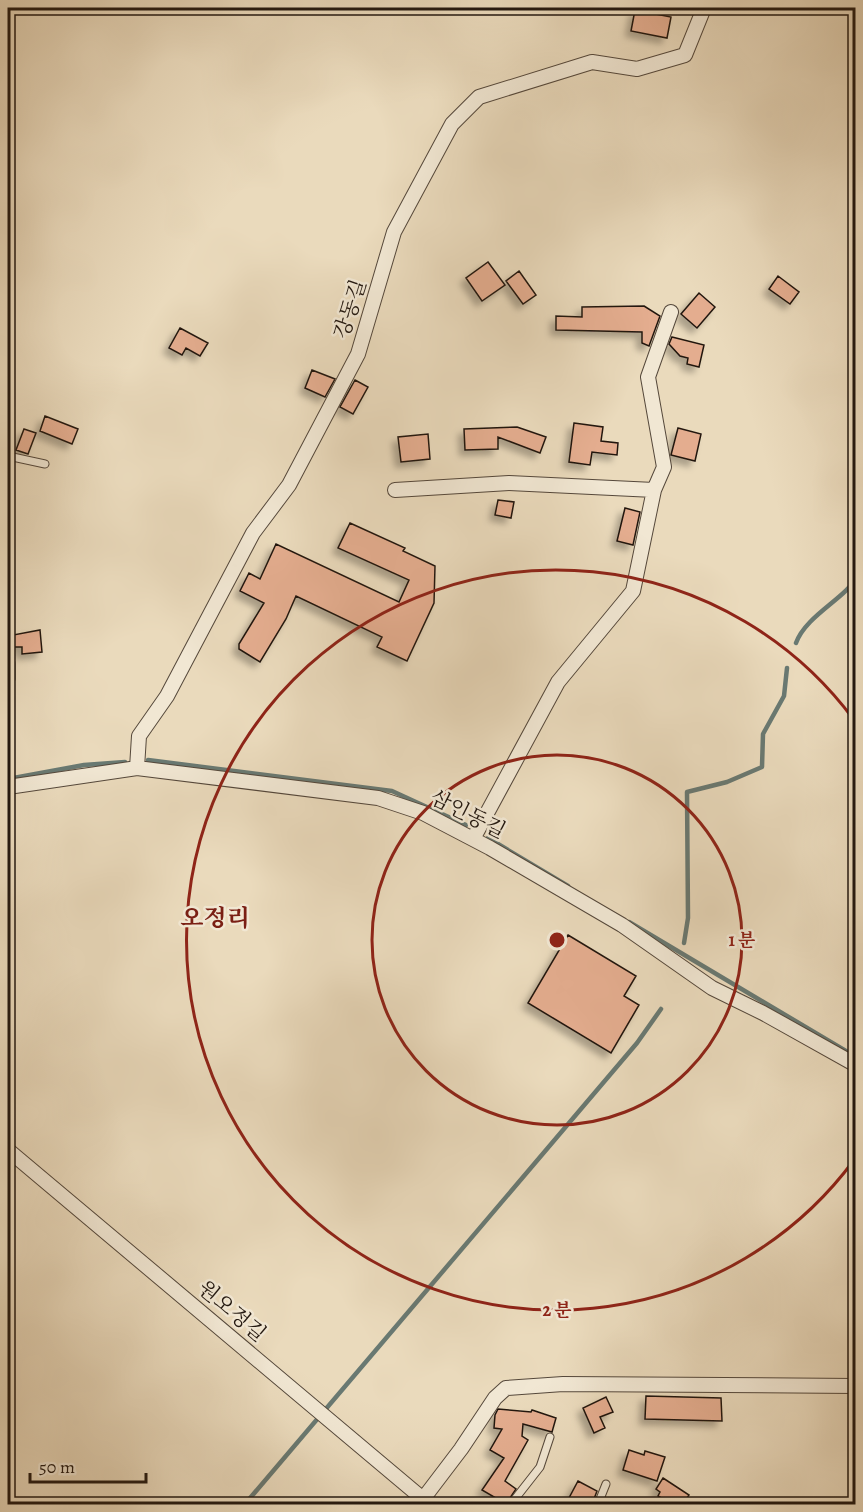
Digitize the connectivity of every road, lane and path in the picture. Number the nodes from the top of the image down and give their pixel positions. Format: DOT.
graph roads {
  1 [pos="704,8"];
  2 [pos="671,312"];
  3 [pos="8,456"];
  4 [pos="45,464"];
  5 [pos="395,490"];
  6 [pos="654,490"];
  7 [pos="11,663"];
  8 [pos="8,686"];
  9 [pos="137,768"];
  10 [pos="8,787"];
  11 [pos="473,838"];
  12 [pos="855,1065"];
  13 [pos="8,1150"];
  14 [pos="855,1386"];
  15 [pos="550,1437"];
  16 [pos="606,1484"];
  17 [pos="426,1502"];
  18 [pos="511,1504"];
  19 [pos="598,1504"];
  1 -- 9 [label="street, 강동길"];
  2 -- 6 [label="street"];
  3 -- 4 [label="lane"];
  5 -- 6 [label="street"];
  6 -- 11 [label="street"];
  7 -- 8 [label="lane"];
  9 -- 10 [label="street, 삼인동길"];
  9 -- 11 [label="street, 삼인동길"];
  11 -- 12 [label="street, 삼인동길"];
  13 -- 17 [label="street, 원오정길"];
  14 -- 17 [label="street"];
  15 -- 18 [label="lane"];
  16 -- 19 [label="lane"];
}
